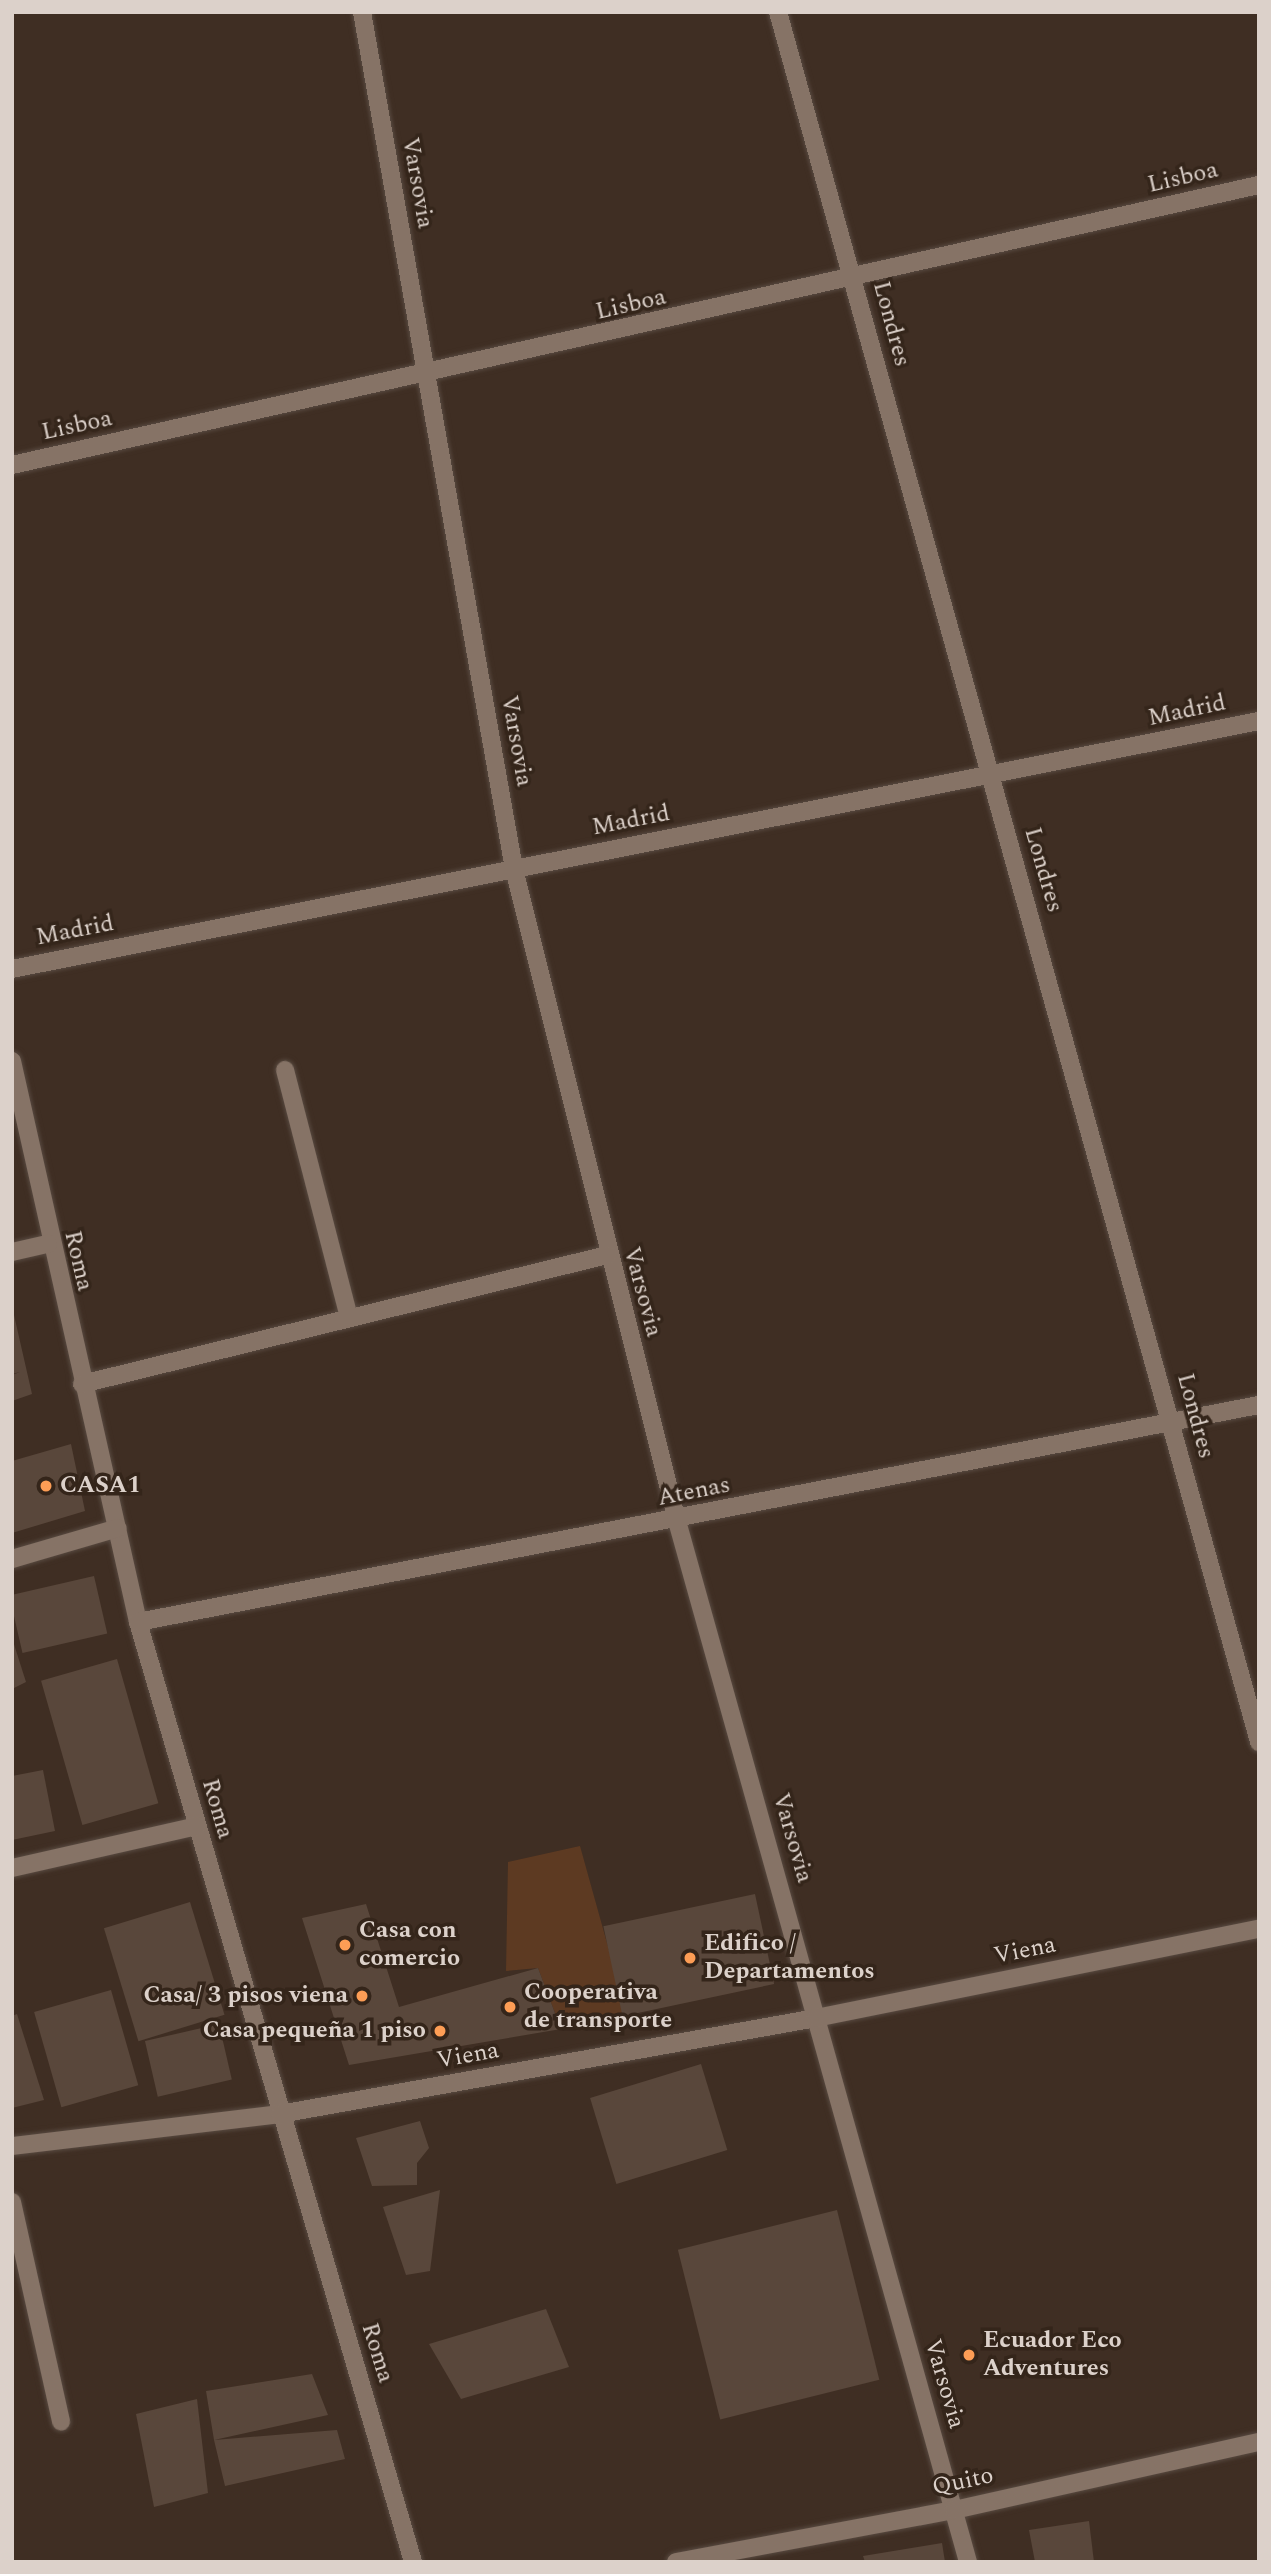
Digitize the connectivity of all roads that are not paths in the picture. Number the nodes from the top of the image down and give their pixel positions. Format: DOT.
graph roads {
  1 [pos="362,12"];
  2 [pos="778,12"];
  3 [pos="1259,185"];
  4 [pos="854,280"];
  5 [pos="427,376"];
  6 [pos="12,465"];
  7 [pos="1259,721"];
  8 [pos="991,778"];
  9 [pos="514,869"];
  10 [pos="12,969"];
  11 [pos="12,1061"];
  12 [pos="285,1070"];
  13 [pos="48,1244"];
  14 [pos="12,1252"];
  15 [pos="607,1255"];
  16 [pos="349,1318"];
  17 [pos="82,1384"];
  18 [pos="1259,1405"];
  19 [pos="1171,1423"];
  20 [pos="677,1521"];
  21 [pos="118,1528"];
  22 [pos="12,1559"];
  23 [pos="138,1622"];
  24 [pos="1259,1742"];
  25 [pos="197,1826"];
  26 [pos="12,1868"];
  27 [pos="1259,1929"];
  28 [pos="816,2018"];
  29 [pos="280,2114"];
  30 [pos="12,2146"];
  31 [pos="12,2202"];
  32 [pos="61,2422"];
  33 [pos="1259,2442"];
  34 [pos="954,2510"];
  35 [pos="413,2562"];
  36 [pos="676,2562"];
  37 [pos="968,2562"];
  1 -- 5 [label="street, Varsovia"];
  2 -- 4 [label="street, Londres"];
  3 -- 4 [label="street, Lisboa"];
  4 -- 5 [label="street, Lisboa"];
  4 -- 8 [label="street, Londres"];
  5 -- 6 [label="street, Lisboa"];
  5 -- 9 [label="street, Varsovia"];
  7 -- 8 [label="street, Madrid"];
  8 -- 9 [label="street, Madrid"];
  8 -- 19 [label="street, Londres"];
  9 -- 10 [label="street, Madrid"];
  9 -- 15 [label="street, Varsovia"];
  11 -- 13 [label="street, Roma"];
  12 -- 16 [label="street"];
  13 -- 14 [label="street"];
  13 -- 17 [label="street, Roma"];
  15 -- 16 [label="street"];
  15 -- 20 [label="street, Varsovia"];
  16 -- 17 [label="street"];
  17 -- 21 [label="street, Roma"];
  18 -- 19 [label="street, Atenas"];
  19 -- 20 [label="street, Atenas"];
  19 -- 24 [label="street, Londres"];
  20 -- 23 [label="street, Atenas"];
  20 -- 28 [label="street, Varsovia"];
  21 -- 22 [label="street"];
  21 -- 23 [label="street, Roma"];
  23 -- 25 [label="street, Roma"];
  25 -- 26 [label="street"];
  25 -- 29 [label="street, Roma"];
  27 -- 28 [label="street, Viena"];
  28 -- 29 [label="street, Viena"];
  28 -- 34 [label="street, Varsovia"];
  29 -- 30 [label="street, Viena"];
  29 -- 35 [label="street, Roma"];
  31 -- 32 [label="street"];
  33 -- 34 [label="street, Quito"];
  34 -- 36 [label="street, Quito"];
  34 -- 37 [label="street, Varsovia"];
}
